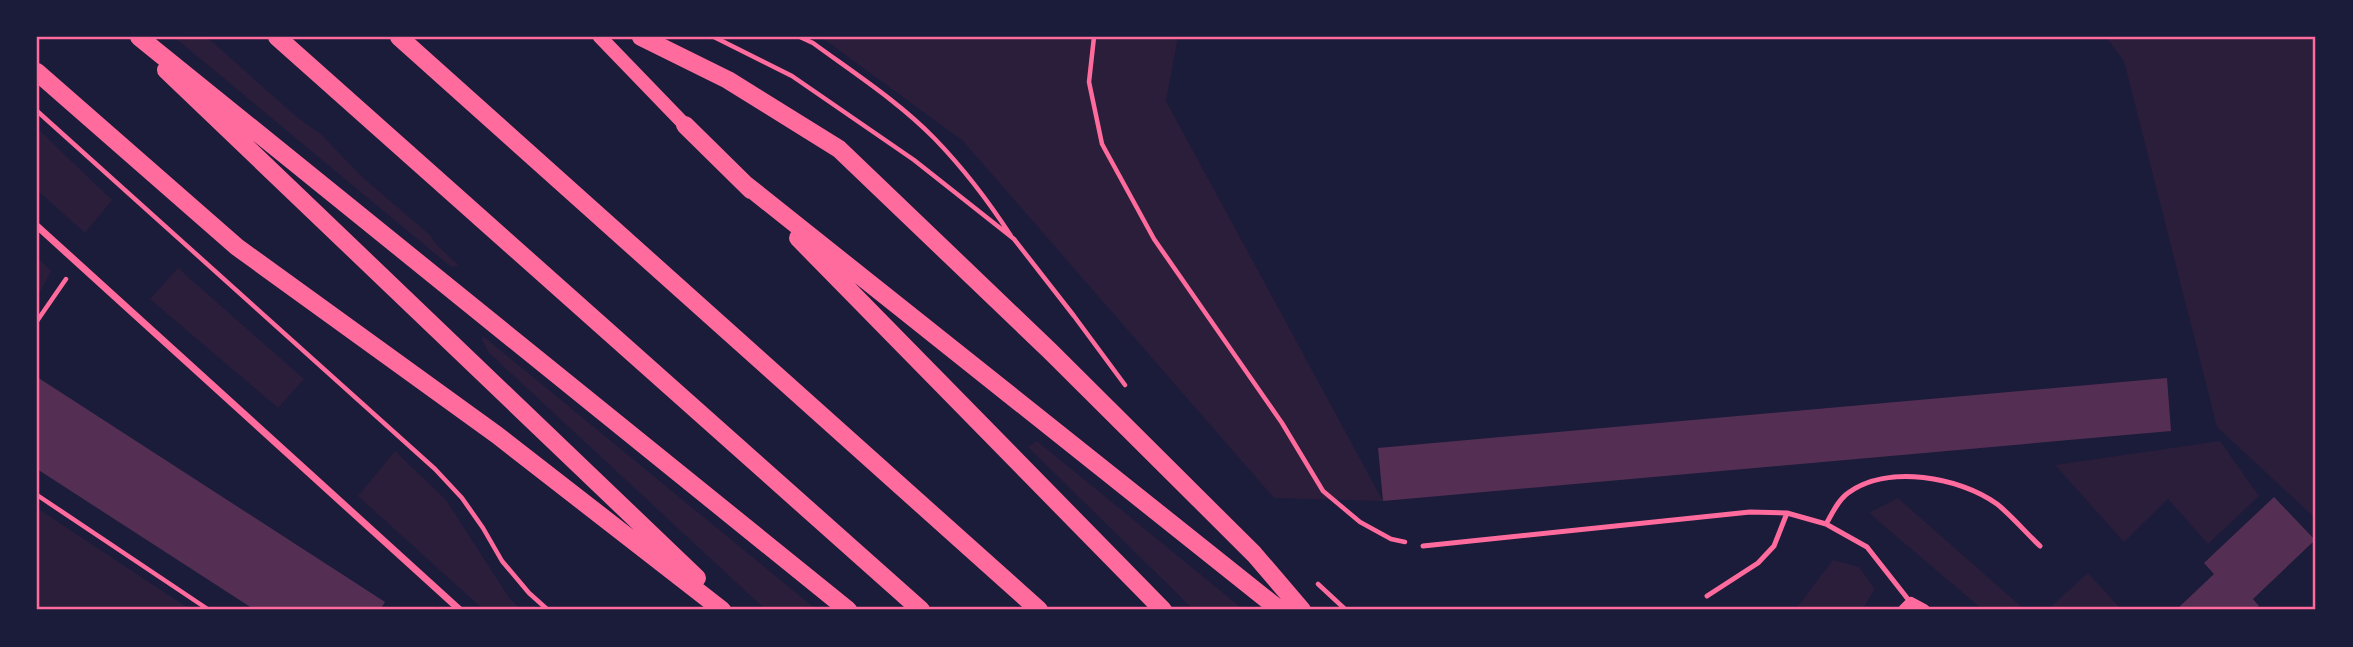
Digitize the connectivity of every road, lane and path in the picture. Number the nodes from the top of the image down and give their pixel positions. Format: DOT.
graph roads {
  1 [pos="137,37"];
  2 [pos="277,37"];
  3 [pos="399,37"];
  4 [pos="600,37"];
  5 [pos="641,37"];
  6 [pos="714,37"];
  7 [pos="800,37"];
  8 [pos="1094,37"];
  9 [pos="37,72"];
  10 [pos="37,111"];
  11 [pos="685,125"];
  12 [pos="745,184"];
  13 [pos="37,226"];
  14 [pos="1014,239"];
  15 [pos="66,279"];
  16 [pos="37,321"];
  17 [pos="1130,392"];
  18 [pos="37,495"];
  19 [pos="1787,513"];
  20 [pos="1826,524"];
  21 [pos="2040,546"];
  22 [pos="1423,547"];
  23 [pos="1318,584"];
  24 [pos="1707,596"];
  25 [pos="1907,606"];
  26 [pos="209,610"];
  27 [pos="460,610"];
  28 [pos="548,610"];
  29 [pos="722,610"];
  30 [pos="731,610"];
  31 [pos="848,610"];
  32 [pos="922,610"];
  33 [pos="1038,610"];
  34 [pos="1163,610"];
  35 [pos="1280,610"];
  36 [pos="1301,610"];
  37 [pos="1346,610"];
  38 [pos="1924,610"];
  1 -- 30 [label="main road"];
  1 -- 31 [label="main road"];
  2 -- 32 [label="main road"];
  3 -- 33 [label="main road"];
  4 -- 11 [label="main road"];
  5 -- 36 [label="main road"];
  6 -- 14 [label="path"];
  7 -- 14 [label="path"];
  8 -- 22 [label="path"];
  9 -- 29 [label="main road"];
  10 -- 28 [label="path"];
  11 -- 12 [label="main road"];
  12 -- 34 [label="main road"];
  12 -- 35 [label="main road"];
  13 -- 27 [label="street"];
  14 -- 17 [label="path"];
  15 -- 16 [label="path"];
  18 -- 26 [label="path"];
  19 -- 20 [label="lane"];
  19 -- 22 [label="lane"];
  19 -- 24 [label="lane"];
  20 -- 21 [label="lane"];
  20 -- 25 [label="lane"];
  23 -- 37 [label="path"];
  25 -- 38 [label="street"];
}
